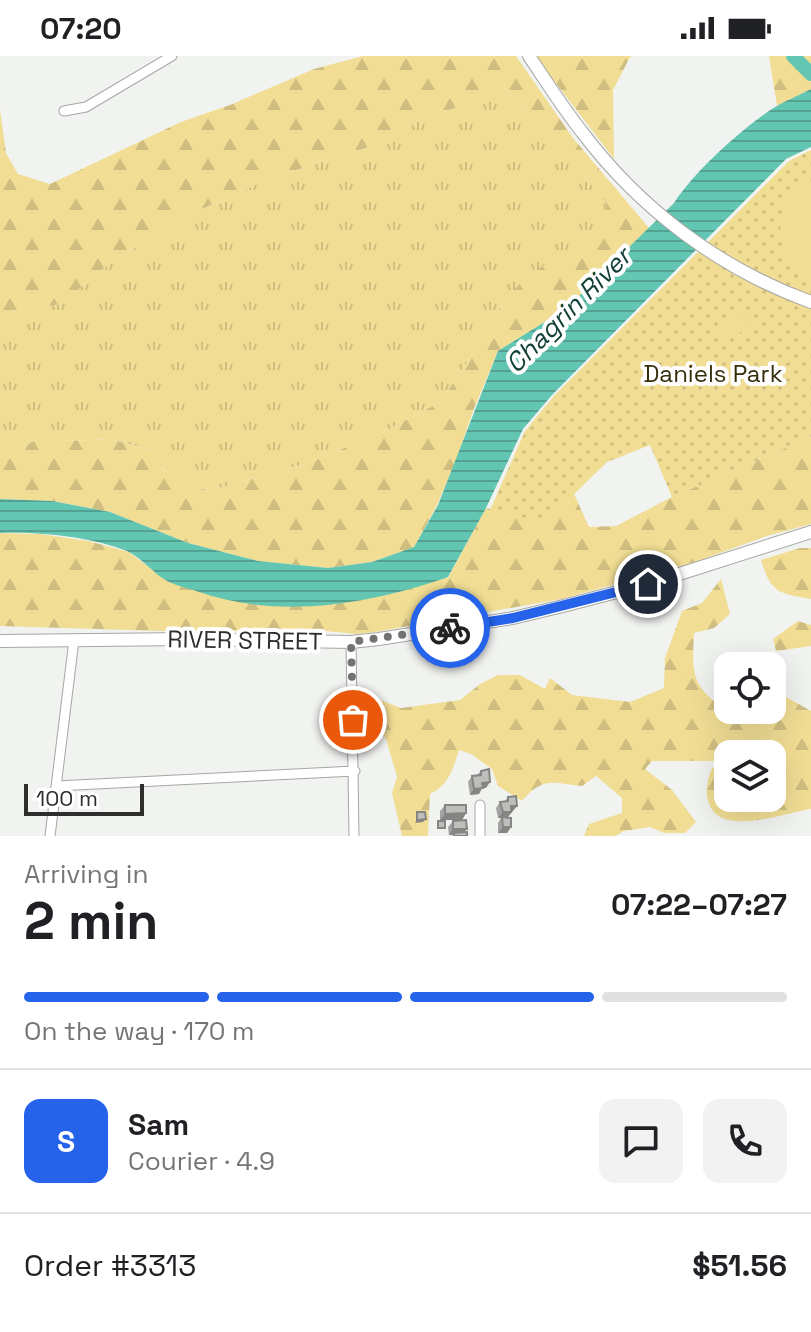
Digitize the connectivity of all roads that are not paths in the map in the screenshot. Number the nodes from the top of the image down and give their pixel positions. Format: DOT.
graph roads {
  1 [pos="172,56"];
  2 [pos="529,56"];
  3 [pos="64,111"];
  4 [pos="811,302"];
  5 [pos="811,532"];
  6 [pos="74,640"];
  7 [pos="0,641"];
  8 [pos="351,642"];
  9 [pos="355,771"];
  10 [pos="56,786"];
  11 [pos="480,805"];
  12 [pos="50,836"];
  13 [pos="354,836"];
  14 [pos="480,836"];
  1 -- 3 [label="street"];
  2 -- 4 [label="main road"];
  5 -- 8 [label="main road, RIVER STREET"];
  6 -- 7 [label="main road, RIVER STREET"];
  6 -- 8 [label="main road, RIVER STREET"];
  6 -- 10 [label="street"];
  8 -- 9 [label="street"];
  9 -- 10 [label="street"];
  9 -- 13 [label="street"];
  10 -- 12 [label="street"];
  11 -- 14 [label="street"];
}
